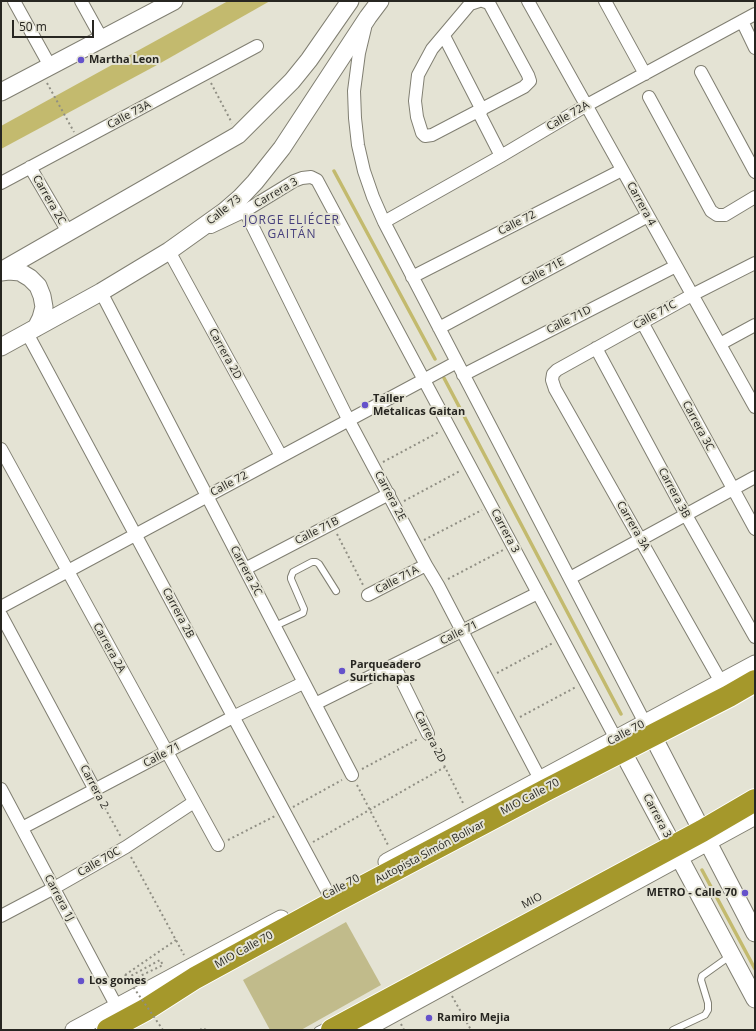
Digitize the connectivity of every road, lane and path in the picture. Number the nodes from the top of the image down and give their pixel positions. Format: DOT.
graph roads {
  1 [pos="14,1"];
  2 [pos="81,1"];
  3 [pos="174,1"];
  4 [pos="350,1"];
  5 [pos="380,1"];
  6 [pos="479,1"];
  7 [pos="483,1"];
  8 [pos="528,1"];
  9 [pos="605,1"];
  10 [pos="153,6"];
  11 [pos="755,14"];
  12 [pos="368,17"];
  13 [pos="742,21"];
  14 [pos="444,36"];
  15 [pos="102,39"];
  16 [pos="257,46"];
  17 [pos="755,48"];
  18 [pos="701,72"];
  19 [pos="47,73"];
  20 [pos="206,73"];
  21 [pos="645,74"];
  22 [pos="1,92"];
  23 [pos="649,97"];
  24 [pos="586,105"];
  25 [pos="480,111"];
  26 [pos="238,135"];
  27 [pos="80,141"];
  28 [pos="501,156"];
  29 [pos="30,167"];
  30 [pos="622,170"];
  31 [pos="755,172"];
  32 [pos="1,183"];
  33 [pos="755,197"];
  34 [pos="245,211"];
  35 [pos="648,216"];
  36 [pos="384,222"];
  37 [pos="198,231"];
  38 [pos="68,232"];
  39 [pos="169,251"];
  40 [pos="755,263"];
  41 [pos="676,266"];
  42 [pos="1,271"];
  43 [pos="412,277"];
  44 [pos="101,292"];
  45 [pos="692,295"];
  46 [pos="642,322"];
  47 [pos="755,325"];
  48 [pos="439,328"];
  49 [pos="32,330"];
  50 [pos="720,344"];
  51 [pos="1,348"];
  52 [pos="596,348"];
  53 [pos="457,362"];
  54 [pos="557,370"];
  55 [pos="463,375"];
  56 [pos="424,379"];
  57 [pos="750,387"];
  58 [pos="755,407"];
  59 [pos="348,419"];
  60 [pos="449,426"];
  61 [pos="1,449"];
  62 [pos="281,456"];
  63 [pos="470,465"];
  64 [pos="374,466"];
  65 [pos="755,477"];
  66 [pos="732,490"];
  67 [pos="389,494"];
  68 [pos="206,496"];
  69 [pos="491,505"];
  70 [pos="396,506"];
  71 [pos="686,515"];
  72 [pos="332,524"];
  73 [pos="755,529"];
  74 [pos="136,535"];
  75 [pos="641,540"];
  76 [pos="416,544"];
  77 [pos="512,545"];
  78 [pos="426,565"];
  79 [pos="245,568"];
  80 [pos="67,572"];
  81 [pos="570,578"];
  82 [pos="438,584"];
  83 [pos="336,591"];
  84 [pos="538,593"];
  85 [pos="368,595"];
  86 [pos="1,607"];
  87 [pos="1,615"];
  88 [pos="275,626"];
  89 [pos="462,631"];
  90 [pos="755,637"];
  91 [pos="562,638"];
  92 [pos="755,664"];
  93 [pos="394,665"];
  94 [pos="487,678"];
  95 [pos="755,681"];
  96 [pos="586,682"];
  97 [pos="721,682"];
  98 [pos="303,683"];
  99 [pos="755,686"];
  100 [pos="315,704"];
  101 [pos="233,717"];
  102 [pos="510,722"];
  103 [pos="651,733"];
  104 [pos="428,734"];
  105 [pos="166,752"];
  106 [pos="621,752"];
  107 [pos="445,767"];
  108 [pos="352,775"];
  109 [pos="540,779"];
  110 [pos="1,789"];
  111 [pos="95,790"];
  112 [pos="755,800"];
  113 [pos="194,802"];
  114 [pos="466,808"];
  115 [pos="370,810"];
  116 [pos="284,812"];
  117 [pos="755,816"];
  118 [pos="22,828"];
  119 [pos="700,828"];
  120 [pos="672,844"];
  121 [pos="218,845"];
  122 [pos="126,847"];
  123 [pos="303,847"];
  124 [pos="391,850"];
  125 [pos="54,888"];
  126 [pos="328,893"];
  127 [pos="1,916"];
  128 [pos="755,933"];
  129 [pos="176,940"];
  130 [pos="731,955"];
  131 [pos="189,963"];
  132 [pos="127,978"];
  133 [pos="132,980"];
  134 [pos="446,985"];
  135 [pos="390,996"];
  136 [pos="755,999"];
  137 [pos="117,1007"];
  138 [pos="145,1010"];
  139 [pos="367,1028"];
  140 [pos="74,1030"];
  141 [pos="108,1030"];
  142 [pos="163,1030"];
  143 [pos="200,1030"];
  144 [pos="206,1030"];
  145 [pos="328,1030"];
  146 [pos="471,1030"];
  147 [pos="673,1030"];
  1 -- 19 [label="street"];
  2 -- 15 [label="street"];
  3 -- 10 [label="street"];
  4 -- 26 [label="street"];
  5 -- 12 [label="street, Calle 73"];
  6 -- 14 [label="street"];
  7 -- 25 [label="street"];
  8 -- 24 [label="street, Carrera 4"];
  9 -- 21 [label="street"];
  10 -- 15 [label="street"];
  11 -- 13 [label="street, Calle 72A"];
  12 -- 36 [label="street"];
  12 -- 37 [label="street, Calle 73"];
  13 -- 17 [label="street"];
  13 -- 21 [label="street, Calle 72A"];
  14 -- 25 [label="street"];
  14 -- 25 [label="street"];
  15 -- 19 [label="street"];
  16 -- 20 [label="street, Calle 73A"];
  18 -- 31 [label="street"];
  19 -- 22 [label="street"];
  19 -- 27 [label="path"];
  20 -- 26 [label="path"];
  20 -- 27 [label="street, Calle 73A"];
  21 -- 24 [label="street, Calle 72A"];
  23 -- 33 [label="street"];
  24 -- 28 [label="street, Calle 72A"];
  24 -- 30 [label="street, Carrera 4"];
  25 -- 28 [label="street"];
  26 -- 38 [label="street"];
  27 -- 29 [label="street, Calle 73A"];
  28 -- 36 [label="street, Calle 72A"];
  29 -- 32 [label="street, Calle 73A"];
  29 -- 38 [label="street, Carrera 2C"];
  30 -- 35 [label="street, Carrera 4"];
  30 -- 43 [label="street, Calle 72"];
  34 -- 37 [label="street, Carrera 3"];
  34 -- 56 [label="street, Carrera 3"];
  34 -- 59 [label="street, Carrera 2E"];
  35 -- 41 [label="street, Carrera 4"];
  35 -- 48 [label="street, Calle 71E"];
  36 -- 43 [label="street"];
  37 -- 39 [label="street, Calle 73"];
  38 -- 42 [label="street"];
  39 -- 44 [label="street, Calle 73"];
  39 -- 62 [label="street, Carrera 2D"];
  40 -- 45 [label="street, Calle 71C"];
  41 -- 45 [label="street, Carrera 4"];
  41 -- 55 [label="street, Calle 71D"];
  42 -- 49 [label="street"];
  43 -- 48 [label="street"];
  44 -- 49 [label="street, Calle 73"];
  44 -- 68 [label="street, Carrera 2C"];
  45 -- 46 [label="street, Calle 71C"];
  45 -- 50 [label="street, Carrera 4"];
  46 -- 52 [label="street, Calle 71C"];
  46 -- 66 [label="street, Carrera 3C"];
  47 -- 50 [label="street"];
  48 -- 53 [label="street"];
  49 -- 51 [label="street, Calle 73"];
  49 -- 74 [label="street, Carrera 2B"];
  50 -- 57 [label="street, Carrera 4"];
  52 -- 54 [label="street, Calle 71C"];
  52 -- 71 [label="street, Carrera 3B"];
  53 -- 55 [label="street"];
  53 -- 56 [label="street, Calle 72"];
  54 -- 75 [label="street, Carrera 3A"];
  55 -- 81 [label="street"];
  56 -- 59 [label="street, Calle 72"];
  56 -- 60 [label="street, Carrera 3"];
  57 -- 58 [label="street, Carrera 4"];
  59 -- 62 [label="street, Calle 72"];
  59 -- 64 [label="street, Carrera 2E"];
  60 -- 63 [label="street, Carrera 3"];
  60 -- 64 [label="path"];
  61 -- 80 [label="street, Carrera 2A"];
  62 -- 68 [label="street, Calle 72"];
  63 -- 69 [label="street, Carrera 3"];
  63 -- 70 [label="path"];
  64 -- 67 [label="street, Carrera 2E"];
  65 -- 66 [label="street"];
  66 -- 71 [label="street"];
  66 -- 73 [label="street, Carrera 3C"];
  67 -- 70 [label="street, Carrera 2E"];
  67 -- 72 [label="street, Calle 71B"];
  68 -- 74 [label="street, Calle 72"];
  68 -- 79 [label="street, Carrera 2C"];
  69 -- 76 [label="path"];
  69 -- 77 [label="street, Carrera 3"];
  70 -- 76 [label="street, Carrera 2E"];
  71 -- 75 [label="street"];
  71 -- 90 [label="street, Carrera 3B"];
  72 -- 79 [label="street, Calle 71B"];
  72 -- 85 [label="path"];
  74 -- 80 [label="street, Calle 72"];
  74 -- 101 [label="street, Carrera 2B"];
  75 -- 81 [label="street"];
  75 -- 97 [label="street, Carrera 3A"];
  76 -- 78 [label="street, Carrera 2E"];
  77 -- 82 [label="path"];
  77 -- 84 [label="street, Carrera 3"];
  78 -- 82 [label="street, Carrera 2E"];
  78 -- 85 [label="street, Calle 71A"];
  79 -- 88 [label="street, Carrera 2C"];
  80 -- 86 [label="street, Calle 72"];
  80 -- 105 [label="street, Carrera 2A"];
  81 -- 103 [label="street"];
  82 -- 89 [label="street, Carrera 2E"];
  83 -- 88 [label="lane"];
  84 -- 89 [label="street, Calle 71"];
  84 -- 91 [label="street, Carrera 3"];
  87 -- 111 [label="street, Carrera 2"];
  88 -- 98 [label="street, Carrera 2C"];
  89 -- 93 [label="street, Calle 71"];
  89 -- 94 [label="street, Carrera 2E"];
  91 -- 94 [label="path"];
  91 -- 96 [label="street, Carrera 3"];
  92 -- 97 [label="street, Calle 70"];
  93 -- 100 [label="street, Calle 71"];
  93 -- 104 [label="street, Carrera 2D"];
  94 -- 102 [label="street, Carrera 2E"];
  95 -- 103 [label="highway, Autopista Simón Bolívar"];
  96 -- 102 [label="path"];
  96 -- 106 [label="street, Carrera 3"];
  97 -- 103 [label="street, Calle 70"];
  98 -- 100 [label="street, Carrera 2C"];
  98 -- 101 [label="street, Calle 71"];
  99 -- 103 [label="lane"];
  100 -- 108 [label="street, Carrera 2C"];
  101 -- 105 [label="street, Calle 71"];
  101 -- 116 [label="street, Carrera 2B"];
  102 -- 109 [label="street, Carrera 2E"];
  103 -- 106 [label="highway, Autopista Simón Bolívar"];
  103 -- 119 [label="street"];
  104 -- 107 [label="path, Carrera 2D"];
  104 -- 108 [label="path"];
  105 -- 111 [label="street, Calle 71"];
  105 -- 113 [label="street, Carrera 2A"];
  106 -- 109 [label="street, Calle 70"];
  106 -- 120 [label="street, Carrera 3"];
  106 -- 138 [label="highway, Autopista Simón Bolívar"];
  107 -- 114 [label="path, Carrera 2D"];
  107 -- 115 [label="path"];
  108 -- 115 [label="path"];
  108 -- 116 [label="path"];
  109 -- 126 [label="street, Calle 70"];
  110 -- 118 [label="street, Carrera 1J"];
  111 -- 118 [label="street, Calle 71"];
  111 -- 122 [label="path, Carrera 2"];
  112 -- 119 [label="highway"];
  113 -- 121 [label="street, Carrera 2A"];
  113 -- 122 [label="street, Calle 70C"];
  115 -- 123 [label="path"];
  115 -- 124 [label="path"];
  116 -- 121 [label="path"];
  116 -- 123 [label="street, Carrera 2B"];
  117 -- 119 [label="street"];
  118 -- 125 [label="street, Carrera 1J"];
  119 -- 120 [label="highway"];
  119 -- 128 [label="street"];
  120 -- 130 [label="street, Carrera 3"];
  120 -- 134 [label="street"];
  120 -- 135 [label="highway"];
  122 -- 125 [label="street, Calle 70C"];
  122 -- 129 [label="path, Carrera 2"];
  123 -- 126 [label="street, Carrera 2B"];
  125 -- 127 [label="street, Calle 70C"];
  125 -- 137 [label="street, Carrera 1J"];
  126 -- 131 [label="street, Calle 70"];
  129 -- 131 [label="path, Carrera 2"];
  129 -- 132 [label="path"];
  130 -- 136 [label="street, Carrera 3"];
  130 -- 147 [label="lane"];
  131 -- 137 [label="street, Calle 70"];
  131 -- 138 [label="highway"];
  132 -- 133 [label="path"];
  132 -- 142 [label="path, bridge"];
  134 -- 139 [label="street"];
  134 -- 146 [label="path"];
  135 -- 139 [label="highway"];
  135 -- 145 [label="highway"];
  137 -- 140 [label="street, Calle 70"];
  138 -- 141 [label="highway, Autopista Simón Bolívar"];
  139 -- 145 [label="highway"];
  143 -- 144 [label="path"];
}
